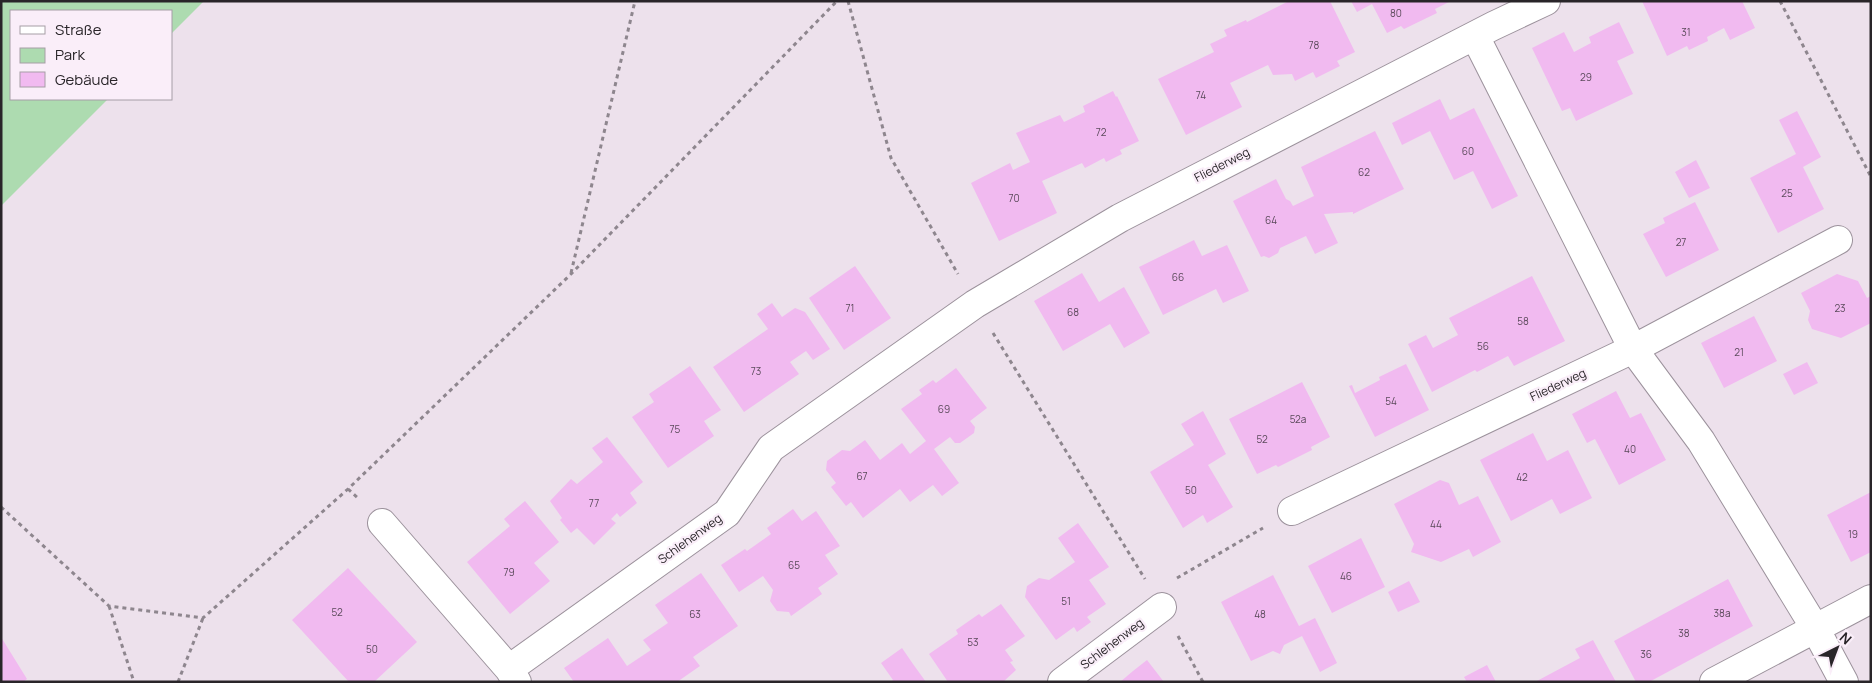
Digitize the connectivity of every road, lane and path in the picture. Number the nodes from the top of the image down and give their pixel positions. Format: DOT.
graph roads {
  1 [pos="635,1"];
  2 [pos="837,1"];
  3 [pos="848,1"];
  4 [pos="1546,1"];
  5 [pos="1780,1"];
  6 [pos="1475,36"];
  7 [pos="1871,177"];
  8 [pos="1838,240"];
  9 [pos="571,274"];
  10 [pos="975,304"];
  11 [pos="1633,349"];
  12 [pos="1,507"];
  13 [pos="1292,511"];
  14 [pos="382,523"];
  15 [pos="1158,599"];
  16 [pos="1871,599"];
  17 [pos="108,606"];
  18 [pos="203,618"];
  19 [pos="1814,628"];
  20 [pos="513,675"];
  21 [pos="134,682"];
  22 [pos="178,682"];
  23 [pos="1062,682"];
  24 [pos="1203,682"];
  25 [pos="1714,682"];
  26 [pos="1844,682"];
  1 -- 9 [label="path"];
  2 -- 9 [label="path"];
  3 -- 10 [label="path"];
  4 -- 6 [label="street, Fliederweg"];
  5 -- 7 [label="path"];
  6 -- 10 [label="street, Fliederweg"];
  6 -- 11 [label="street"];
  8 -- 11 [label="street, Fliederweg"];
  9 -- 18 [label="path"];
  10 -- 15 [label="path"];
  10 -- 20 [label="street, Schlehenweg"];
  11 -- 13 [label="street, Fliederweg"];
  11 -- 19 [label="street"];
  12 -- 17 [label="path"];
  13 -- 15 [label="path"];
  14 -- 20 [label="street, Schlehenweg"];
  15 -- 23 [label="street, Schlehenweg"];
  15 -- 24 [label="path"];
  16 -- 19 [label="street"];
  17 -- 18 [label="path"];
  17 -- 21 [label="path"];
  18 -- 22 [label="path"];
  19 -- 25 [label="street"];
  19 -- 26 [label="street"];
}
